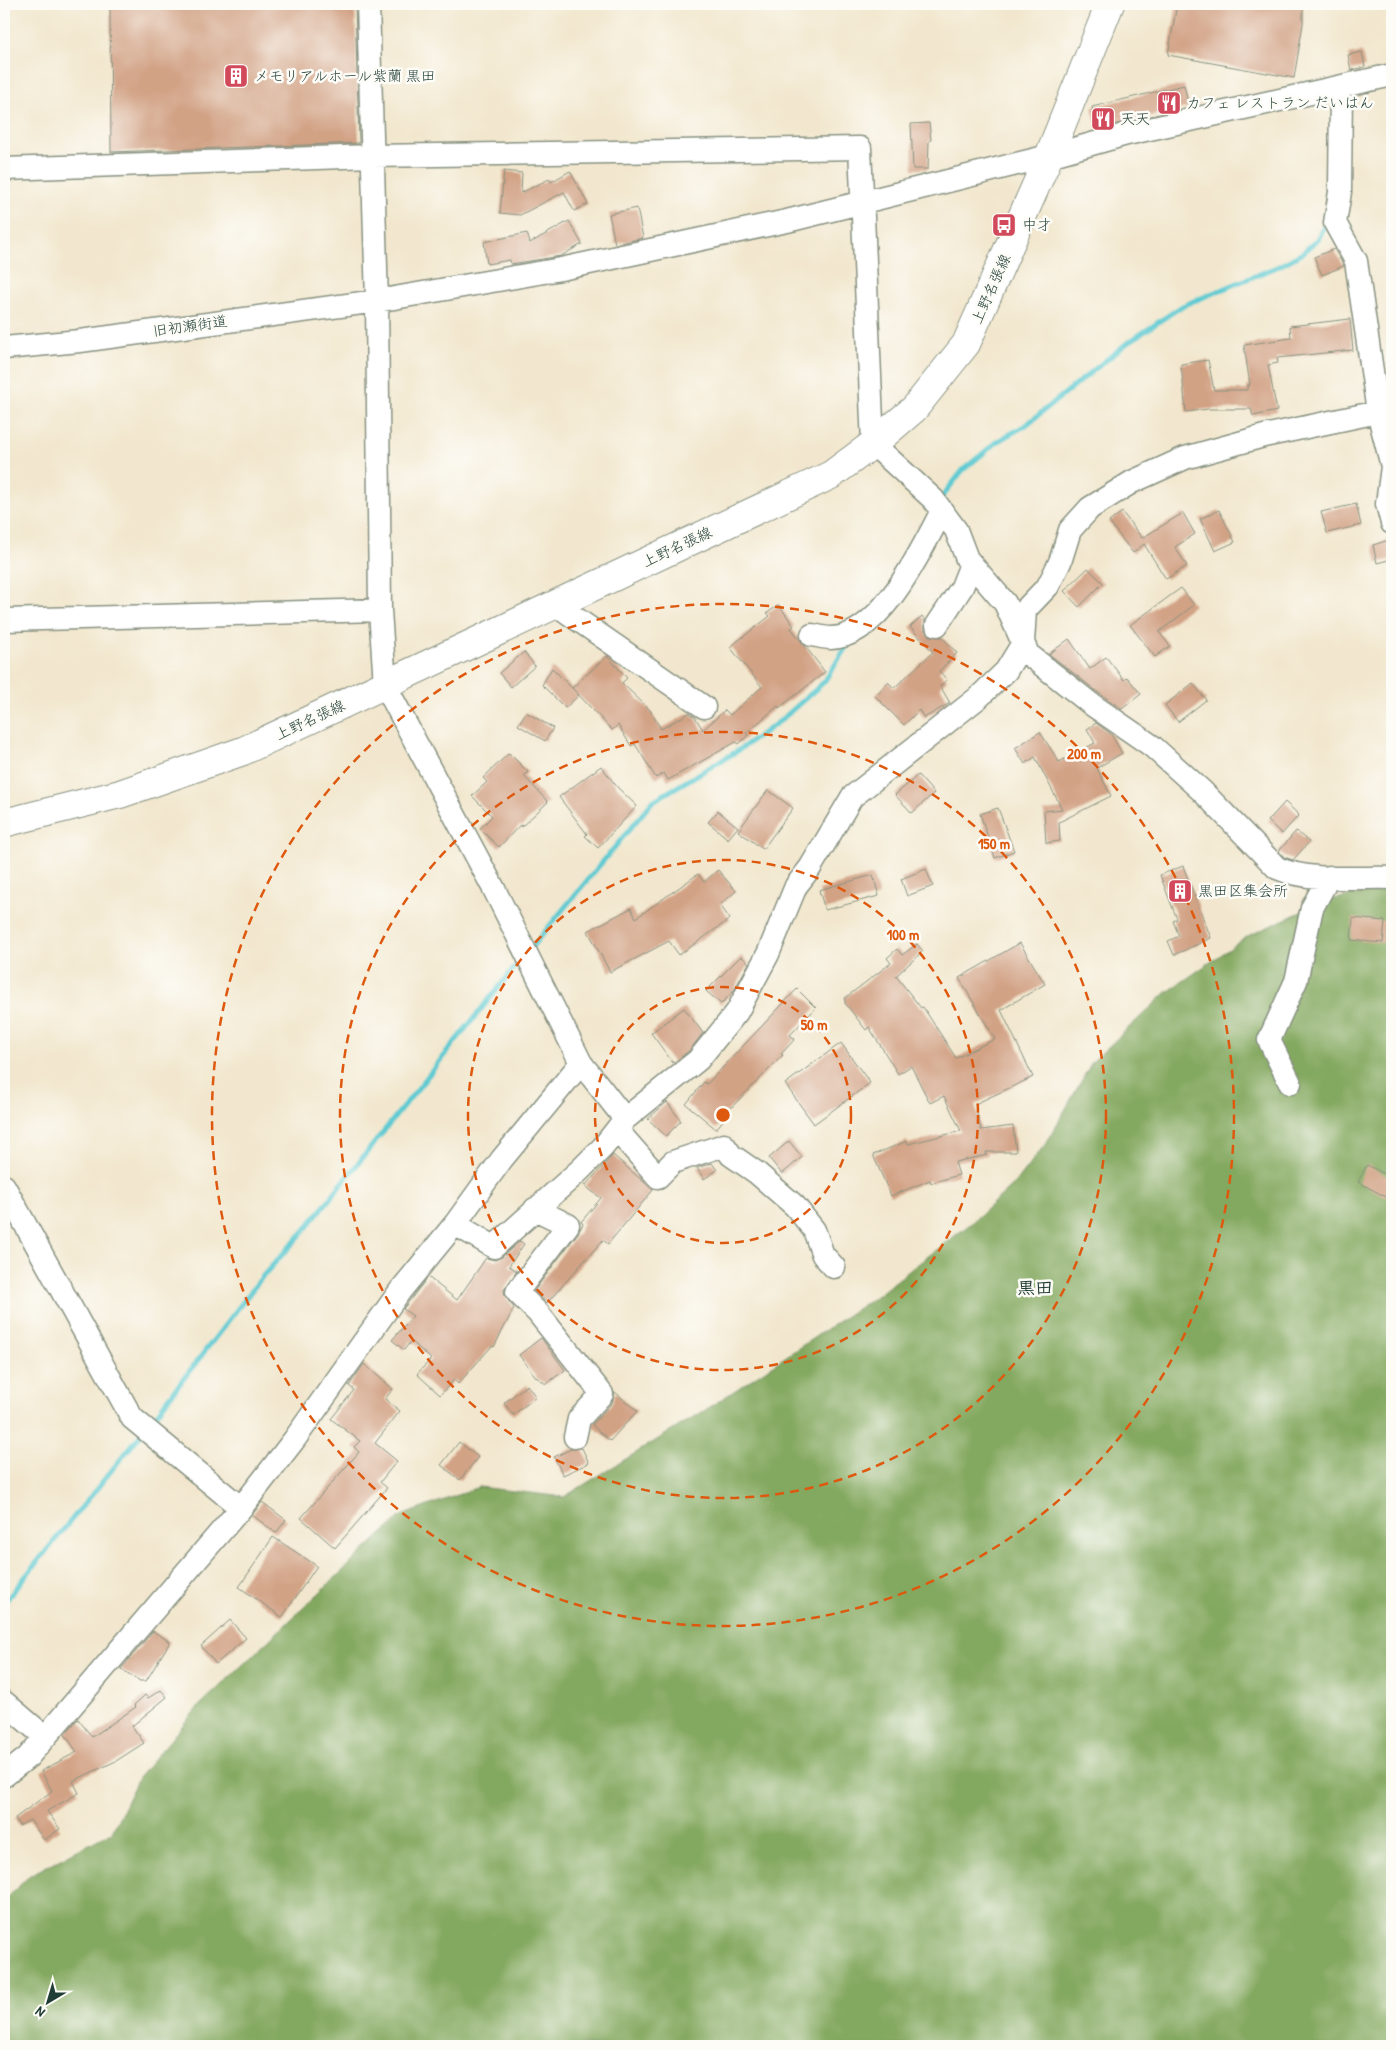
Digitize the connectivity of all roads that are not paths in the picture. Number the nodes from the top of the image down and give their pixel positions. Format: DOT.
graph roads {
  1 [pos="368,4"];
  2 [pos="1110,4"];
  3 [pos="1392,75"];
  4 [pos="1341,88"];
  5 [pos="372,156"];
  6 [pos="1049,156"];
  7 [pos="4,169"];
  8 [pos="863,202"];
  9 [pos="377,301"];
  10 [pos="4,348"];
  11 [pos="1378,412"];
  12 [pos="873,444"];
  13 [pos="1392,466"];
  14 [pos="938,505"];
  15 [pos="1392,523"];
  16 [pos="971,564"];
  17 [pos="555,604"];
  18 [pos="380,610"];
  19 [pos="4,620"];
  20 [pos="936,625"];
  21 [pos="812,635"];
  22 [pos="1023,643"];
  23 [pos="385,685"];
  24 [pos="704,708"];
  25 [pos="4,823"];
  26 [pos="1329,877"];
  27 [pos="1392,878"];
  28 [pos="581,1063"];
  29 [pos="1290,1083"];
  30 [pos="621,1124"];
  31 [pos="4,1186"];
  32 [pos="535,1209"];
  33 [pos="455,1224"];
  34 [pos="834,1267"];
  35 [pos="575,1437"];
  36 [pos="241,1508"];
  37 [pos="4,1702"];
  38 [pos="45,1737"];
  39 [pos="4,1776"];
  1 -- 5 [label="street"];
  2 -- 6 [label="main road, 上野名張線"];
  3 -- 4 [label="street, 旧初瀬街道"];
  4 -- 6 [label="street, 旧初瀬街道"];
  4 -- 11 [label="street"];
  5 -- 7 [label="street"];
  5 -- 8 [label="street"];
  5 -- 9 [label="street"];
  6 -- 8 [label="street, 旧初瀬街道"];
  6 -- 12 [label="main road, 上野名張線"];
  8 -- 9 [label="street, 旧初瀬街道"];
  8 -- 12 [label="street"];
  9 -- 10 [label="street, 旧初瀬街道"];
  9 -- 18 [label="street"];
  11 -- 13 [label="street"];
  11 -- 22 [label="street"];
  12 -- 14 [label="street"];
  12 -- 17 [label="main road, 上野名張線"];
  13 -- 15 [label="street"];
  14 -- 16 [label="street"];
  14 -- 21 [label="street"];
  16 -- 20 [label="street"];
  16 -- 22 [label="street"];
  17 -- 23 [label="main road, 上野名張線"];
  17 -- 24 [label="street"];
  18 -- 19 [label="street"];
  18 -- 23 [label="street"];
  22 -- 26 [label="street"];
  22 -- 30 [label="street"];
  23 -- 25 [label="main road, 上野名張線"];
  23 -- 28 [label="street"];
  26 -- 27 [label="street"];
  26 -- 29 [label="street"];
  28 -- 30 [label="street"];
  28 -- 33 [label="street"];
  30 -- 32 [label="street"];
  30 -- 34 [label="street"];
  31 -- 36 [label="street"];
  32 -- 33 [label="street"];
  32 -- 35 [label="street"];
  33 -- 36 [label="street"];
  36 -- 38 [label="street"];
  37 -- 38 [label="street"];
  38 -- 39 [label="street"];
}
